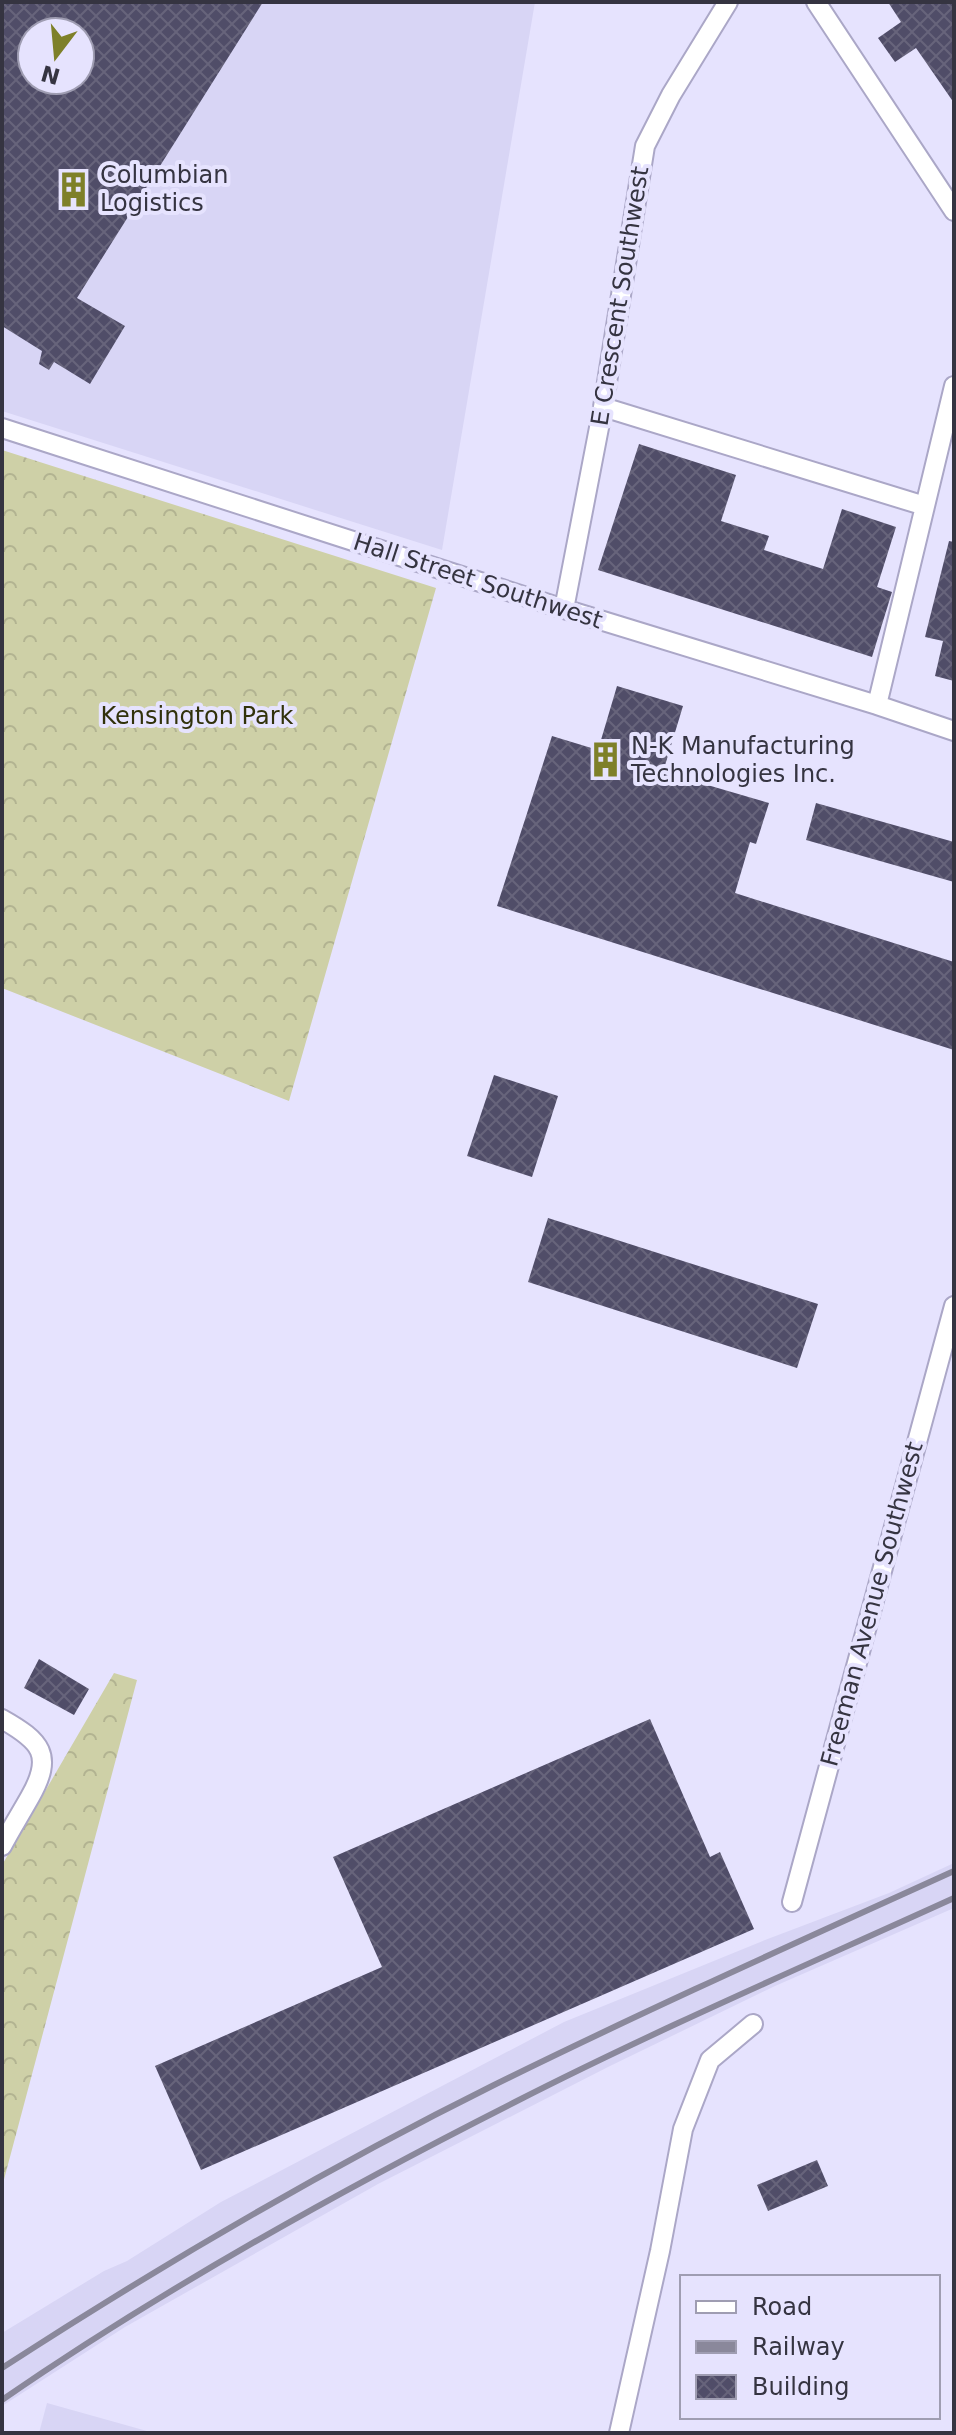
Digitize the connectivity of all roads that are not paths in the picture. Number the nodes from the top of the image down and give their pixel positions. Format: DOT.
graph roads {
  1 [pos="728,2"];
  2 [pos="816,2"];
  3 [pos="954,211"];
  4 [pos="954,386"];
  5 [pos="603,407"];
  6 [pos="2,428"];
  7 [pos="925,506"];
  8 [pos="564,609"];
  9 [pos="877,705"];
  10 [pos="954,731"];
  11 [pos="954,1306"];
  12 [pos="2,1719"];
  13 [pos="2,1846"];
  14 [pos="792,1902"];
  15 [pos="753,2024"];
  16 [pos="619,2433"];
  1 -- 5 [label="street, E Crescent Southwest"];
  2 -- 3 [label="street"];
  4 -- 7 [label="street"];
  5 -- 7 [label="street"];
  5 -- 8 [label="street, E Crescent Southwest"];
  6 -- 8 [label="street, Hall Street Southwest"];
  7 -- 9 [label="street"];
  8 -- 9 [label="street, Hall Street Southwest"];
  9 -- 10 [label="street, Hall Street Southwest"];
  11 -- 14 [label="street, Freeman Avenue Southwest"];
  12 -- 13 [label="street"];
  15 -- 16 [label="street"];
}
